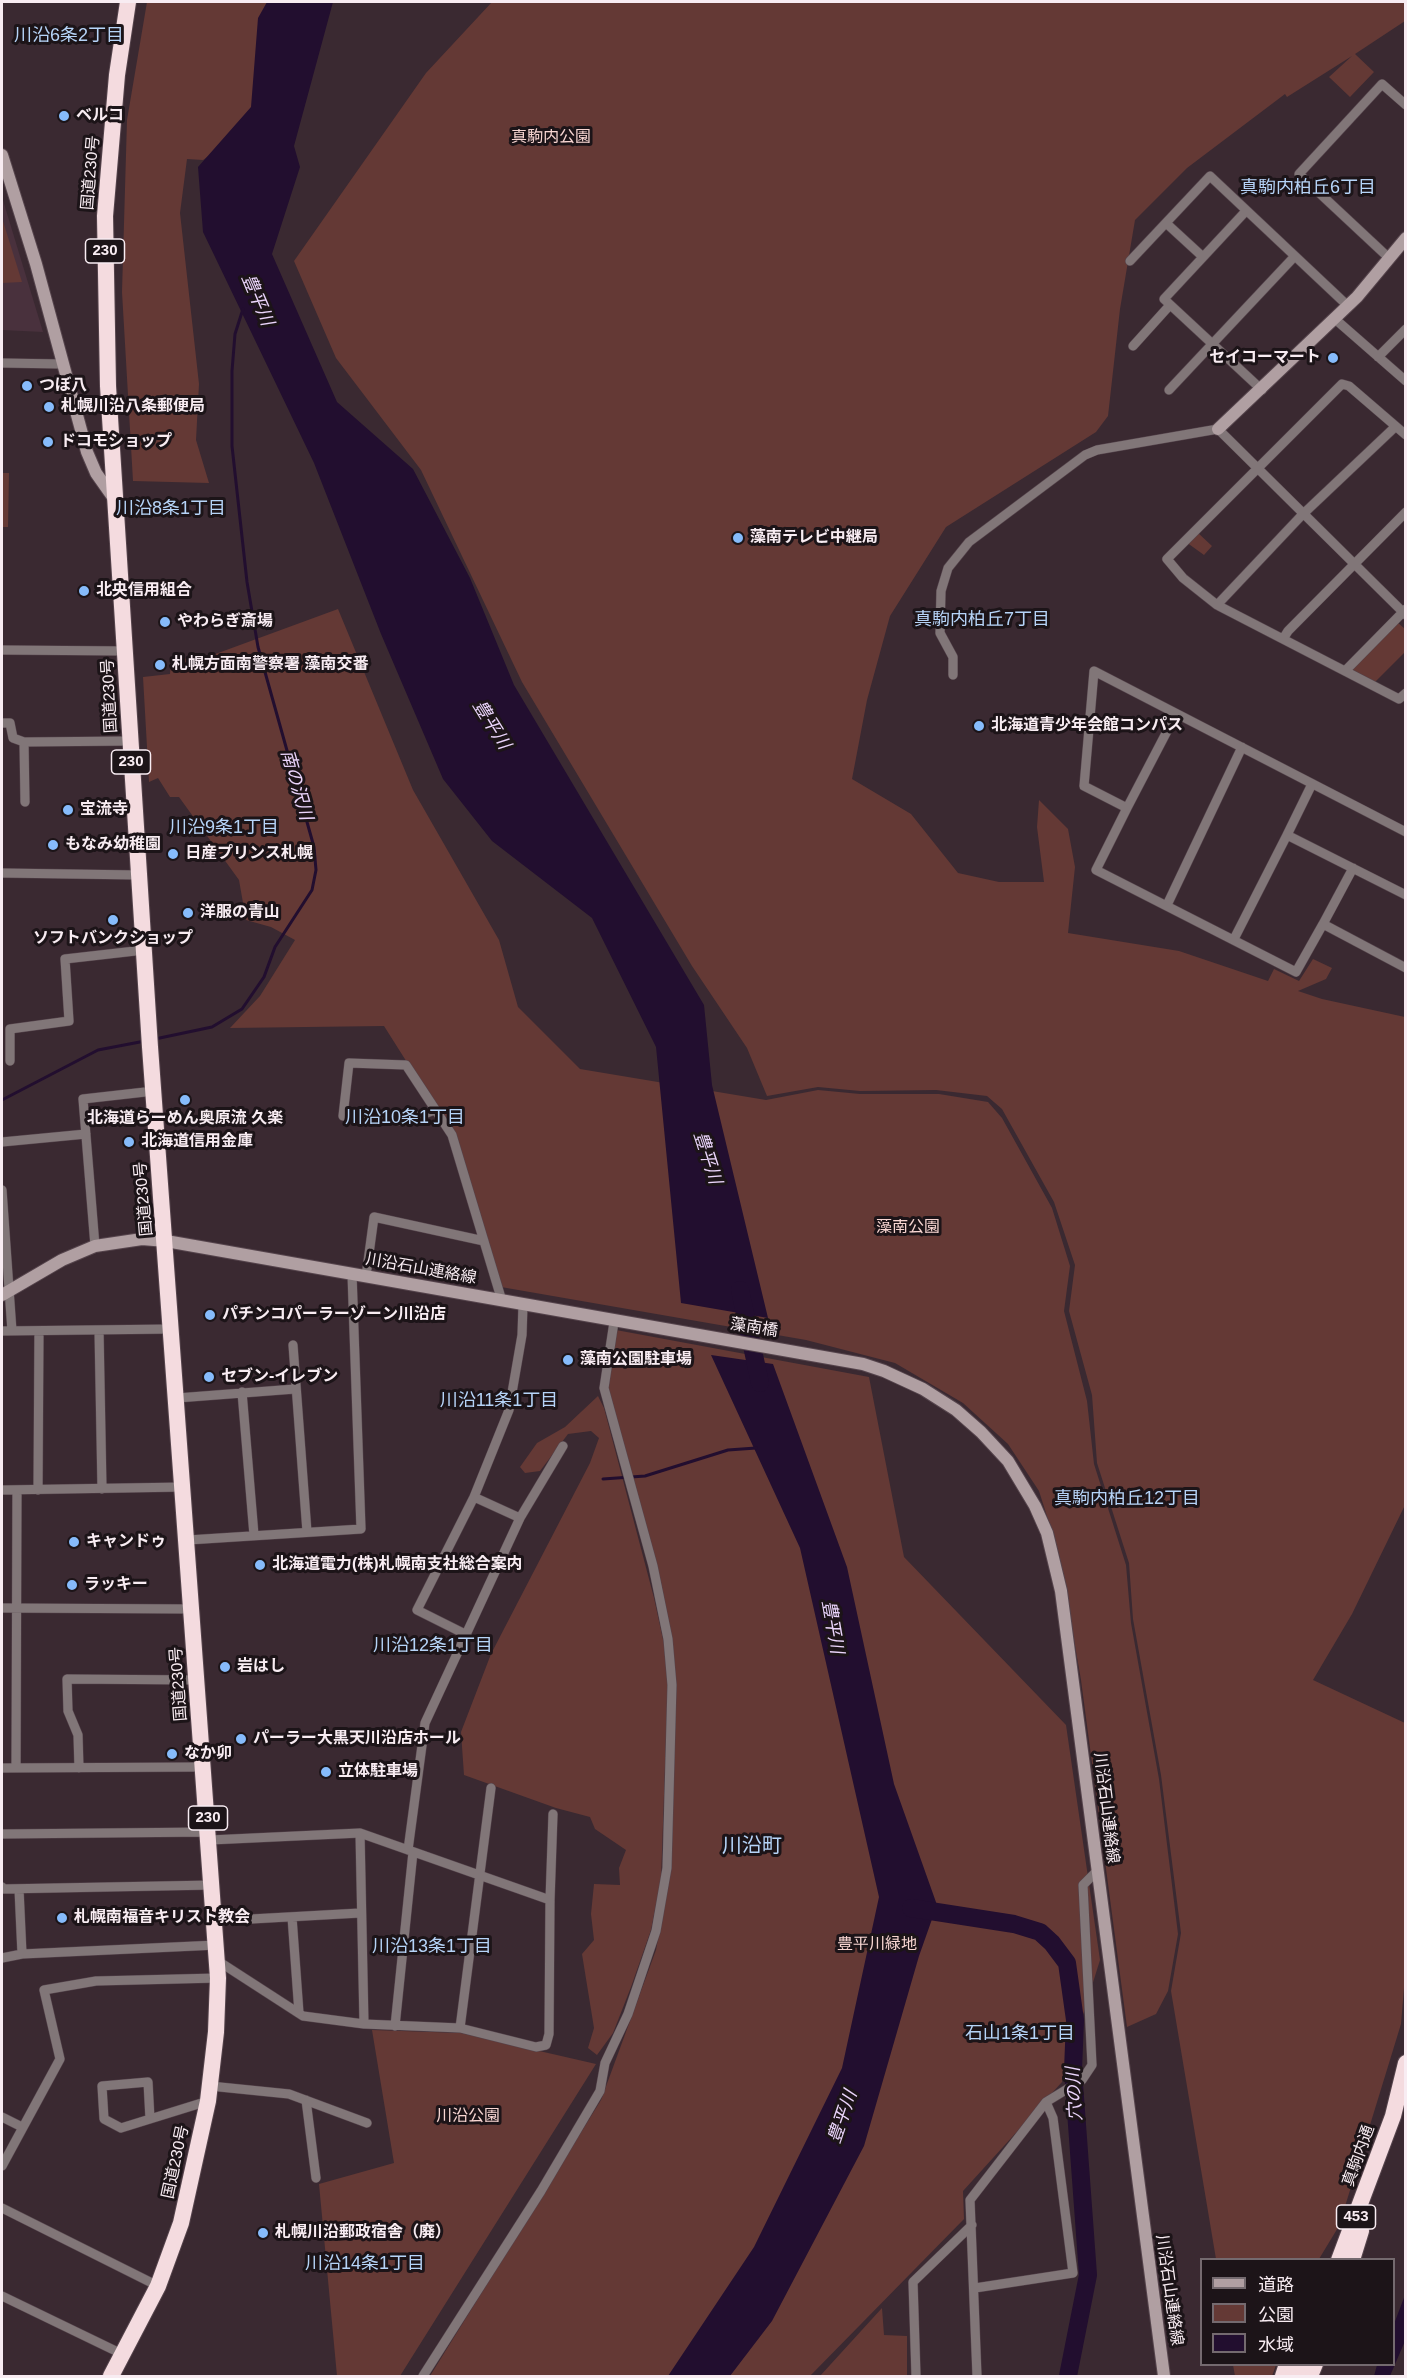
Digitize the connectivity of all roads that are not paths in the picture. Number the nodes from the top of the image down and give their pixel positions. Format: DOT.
graph roads {
  1 [pos="128,2"];
  2 [pos="1406,105"];
  3 [pos="2,155"];
  4 [pos="1245,212"];
  5 [pos="1166,223"];
  6 [pos="1406,238"];
  7 [pos="1203,257"];
  8 [pos="1294,257"];
  9 [pos="1390,259"];
  10 [pos="1130,261"];
  11 [pos="1170,305"];
  12 [pos="1348,306"];
  13 [pos="1335,319"];
  14 [pos="1406,329"];
  15 [pos="1212,345"];
  16 [pos="1133,346"];
  17 [pos="1378,357"];
  18 [pos="2,363"];
  19 [pos="62,364"];
  20 [pos="1406,381"];
  21 [pos="1169,390"];
  22 [pos="1262,390"];
  23 [pos="1395,426"];
  24 [pos="1218,429"];
  25 [pos="1406,435"];
  26 [pos="1257,468"];
  27 [pos="116,501"];
  28 [pos="1406,512"];
  29 [pos="1302,515"];
  30 [pos="1354,564"];
  31 [pos="1217,605"];
  32 [pos="1404,612"];
  33 [pos="1283,639"];
  34 [pos="2,650"];
  35 [pos="126,651"];
  36 [pos="1345,671"];
  37 [pos="952,675"];
  38 [pos="1406,693"];
  39 [pos="1176,714"];
  40 [pos="2,723"];
  41 [pos="130,741"];
  42 [pos="24,742"];
  43 [pos="1242,747"];
  44 [pos="1312,783"];
  45 [pos="25,802"];
  46 [pos="1127,808"];
  47 [pos="1406,832"];
  48 [pos="1287,835"];
  49 [pos="1353,868"];
  50 [pos="2,873"];
  51 [pos="138,875"];
  52 [pos="1406,896"];
  53 [pos="1167,905"];
  54 [pos="1323,924"];
  55 [pos="1234,939"];
  56 [pos="144,950"];
  57 [pos="1406,968"];
  58 [pos="10,1061"];
  59 [pos="154,1091"];
  60 [pos="435,1110"];
  61 [pos="86,1134"];
  62 [pos="2,1142"];
  63 [pos="2,1190"];
  64 [pos="166,1241"];
  65 [pos="484,1241"];
  66 [pos="95,1246"];
  67 [pos="352,1274"];
  68 [pos="366,1276"];
  69 [pos="5,1293"];
  70 [pos="502,1301"];
  71 [pos="523,1305"];
  72 [pos="614,1322"];
  73 [pos="172,1329"];
  74 [pos="99,1330"];
  75 [pos="2,1331"];
  76 [pos="12,1331"];
  77 [pos="39,1331"];
  78 [pos="669,1332"];
  79 [pos="292,1345"];
  80 [pos="833,1358"];
  81 [pos="295,1389"];
  82 [pos="242,1392"];
  83 [pos="177,1398"];
  84 [pos="563,1446"];
  85 [pos="183,1487"];
  86 [pos="102,1489"];
  87 [pos="2,1490"];
  88 [pos="17,1490"];
  89 [pos="38,1490"];
  90 [pos="474,1497"];
  91 [pos="520,1518"];
  92 [pos="307,1532"];
  93 [pos="254,1535"];
  94 [pos="188,1540"];
  95 [pos="2,1608"];
  96 [pos="15,1608"];
  97 [pos="192,1608"];
  98 [pos="467,1635"];
  99 [pos="197,1680"];
  100 [pos="203,1767"];
  101 [pos="2,1768"];
  102 [pos="15,1768"];
  103 [pos="79,1768"];
  104 [pos="491,1788"];
  105 [pos="553,1814"];
  106 [pos="360,1833"];
  107 [pos="2,1834"];
  108 [pos="209,1836"];
  109 [pos="411,1851"];
  110 [pos="1097,1870"];
  111 [pos="481,1876"];
  112 [pos="213,1885"];
  113 [pos="2,1887"];
  114 [pos="19,1889"];
  115 [pos="550,1900"];
  116 [pos="360,1913"];
  117 [pos="292,1917"];
  118 [pos="216,1921"];
  119 [pos="22,1954"];
  120 [pos="2,1958"];
  121 [pos="218,1961"];
  122 [pos="299,2013"];
  123 [pos="364,2024"];
  124 [pos="395,2026"];
  125 [pos="460,2028"];
  126 [pos="1406,2063"];
  127 [pos="209,2093"];
  128 [pos="306,2100"];
  129 [pos="1047,2102"];
  130 [pos="2,2117"];
  131 [pos="150,2119"];
  132 [pos="368,2123"];
  133 [pos="22,2127"];
  134 [pos="2,2166"];
  135 [pos="1372,2175"];
  136 [pos="316,2178"];
  137 [pos="2,2208"];
  138 [pos="972,2225"];
  139 [pos="1330,2258"];
  140 [pos="1339,2258"];
  141 [pos="1352,2258"];
  142 [pos="158,2286"];
  143 [pos="975,2288"];
  144 [pos="2,2296"];
  145 [pos="122,2354"];
  146 [pos="111,2376"];
  147 [pos="423,2376"];
  148 [pos="916,2376"];
  149 [pos="977,2376"];
  150 [pos="1164,2376"];
  1 -- 27 [label="highway, 国道230号 / 230"];
  2 -- 9 [label="street"];
  3 -- 19 [label="street"];
  4 -- 5 [label="street"];
  4 -- 7 [label="street"];
  4 -- 8 [label="street"];
  5 -- 7 [label="street"];
  5 -- 10 [label="street"];
  6 -- 9 [label="street"];
  7 -- 11 [label="street"];
  8 -- 12 [label="street"];
  8 -- 15 [label="street"];
  9 -- 12 [label="street"];
  11 -- 15 [label="street"];
  11 -- 16 [label="street"];
  12 -- 13 [label="street"];
  13 -- 17 [label="street"];
  13 -- 22 [label="street"];
  14 -- 17 [label="street"];
  15 -- 21 [label="street"];
  15 -- 22 [label="street"];
  17 -- 20 [label="street"];
  18 -- 19 [label="street"];
  19 -- 27 [label="street"];
  22 -- 24 [label="street"];
  23 -- 25 [label="street"];
  23 -- 26 [label="street"];
  23 -- 29 [label="street"];
  24 -- 26 [label="street"];
  24 -- 37 [label="street"];
  26 -- 29 [label="street"];
  26 -- 31 [label="street"];
  27 -- 35 [label="highway, 国道230号 / 230"];
  28 -- 30 [label="street"];
  29 -- 30 [label="street"];
  29 -- 31 [label="street"];
  30 -- 32 [label="street"];
  30 -- 33 [label="street"];
  31 -- 33 [label="street"];
  32 -- 36 [label="street"];
  33 -- 36 [label="street"];
  34 -- 35 [label="street"];
  35 -- 41 [label="highway, 国道230号 / 230"];
  36 -- 38 [label="street"];
  39 -- 43 [label="street"];
  39 -- 46 [label="street"];
  39 -- 46 [label="street"];
  40 -- 42 [label="street"];
  41 -- 42 [label="street"];
  41 -- 51 [label="highway, 国道230号 / 230"];
  42 -- 45 [label="street"];
  43 -- 44 [label="street"];
  43 -- 53 [label="street"];
  44 -- 47 [label="street"];
  44 -- 48 [label="street"];
  46 -- 53 [label="street"];
  48 -- 49 [label="street"];
  48 -- 55 [label="street"];
  49 -- 52 [label="street"];
  49 -- 54 [label="street"];
  50 -- 51 [label="street"];
  51 -- 56 [label="highway, 国道230号 / 230"];
  53 -- 55 [label="street"];
  54 -- 55 [label="street"];
  54 -- 57 [label="street"];
  56 -- 58 [label="street"];
  56 -- 59 [label="highway, 国道230号 / 230"];
  59 -- 61 [label="street"];
  59 -- 64 [label="highway, 国道230号 / 230"];
  60 -- 60 [label="street"];
  60 -- 65 [label="street"];
  61 -- 62 [label="street"];
  61 -- 66 [label="street"];
  63 -- 69 [label="street"];
  64 -- 66 [label="street, 川沿石山連絡線"];
  64 -- 67 [label="street, 川沿石山連絡線"];
  64 -- 73 [label="highway, 国道230号 / 230"];
  65 -- 68 [label="street"];
  65 -- 70 [label="street"];
  66 -- 69 [label="street, 川沿石山連絡線"];
  67 -- 68 [label="street, 川沿石山連絡線"];
  67 -- 92 [label="street"];
  68 -- 70 [label="street, 川沿石山連絡線"];
  69 -- 76 [label="street"];
  70 -- 71 [label="street, 川沿石山連絡線"];
  71 -- 72 [label="street, 川沿石山連絡線"];
  71 -- 90 [label="street"];
  72 -- 78 [label="street, 川沿石山連絡線"];
  72 -- 147 [label="street"];
  73 -- 74 [label="street"];
  73 -- 83 [label="highway, 国道230号 / 230"];
  74 -- 77 [label="street"];
  74 -- 86 [label="street"];
  75 -- 76 [label="street"];
  76 -- 77 [label="street"];
  77 -- 89 [label="street"];
  78 -- 80 [label="street, 藻南橋"];
  79 -- 81 [label="street"];
  80 -- 110 [label="street, 川沿石山連絡線"];
  81 -- 82 [label="street"];
  81 -- 92 [label="street"];
  82 -- 83 [label="street"];
  82 -- 93 [label="street"];
  83 -- 85 [label="highway, 国道230号 / 230"];
  84 -- 91 [label="street"];
  85 -- 86 [label="street"];
  85 -- 94 [label="highway, 国道230号 / 230"];
  86 -- 89 [label="street"];
  87 -- 88 [label="street"];
  88 -- 89 [label="street"];
  88 -- 96 [label="street"];
  90 -- 91 [label="street"];
  90 -- 98 [label="street"];
  91 -- 98 [label="street"];
  92 -- 93 [label="street"];
  93 -- 94 [label="street"];
  94 -- 97 [label="highway, 国道230号 / 230"];
  95 -- 96 [label="street"];
  96 -- 97 [label="street"];
  96 -- 102 [label="street"];
  97 -- 99 [label="highway, 国道230号 / 230"];
  98 -- 109 [label="street"];
  99 -- 100 [label="highway, 国道230号 / 230"];
  99 -- 103 [label="street"];
  100 -- 103 [label="street"];
  100 -- 108 [label="highway, 国道230号 / 230"];
  101 -- 102 [label="street"];
  102 -- 103 [label="street"];
  104 -- 111 [label="street"];
  105 -- 115 [label="street"];
  106 -- 108 [label="street"];
  106 -- 109 [label="street"];
  106 -- 116 [label="street"];
  107 -- 108 [label="street"];
  108 -- 112 [label="highway, 国道230号 / 230"];
  109 -- 111 [label="street"];
  109 -- 124 [label="street"];
  110 -- 129 [label="street"];
  110 -- 150 [label="street, 川沿石山連絡線"];
  111 -- 115 [label="street"];
  111 -- 125 [label="street"];
  112 -- 114 [label="street"];
  112 -- 118 [label="highway, 国道230号 / 230"];
  113 -- 114 [label="street"];
  114 -- 119 [label="street"];
  115 -- 125 [label="street"];
  116 -- 117 [label="street"];
  116 -- 123 [label="street"];
  117 -- 118 [label="street"];
  117 -- 122 [label="street"];
  118 -- 121 [label="highway, 国道230号 / 230"];
  119 -- 120 [label="street"];
  119 -- 121 [label="street"];
  121 -- 122 [label="street"];
  121 -- 127 [label="highway, 国道230号 / 230"];
  121 -- 133 [label="street"];
  122 -- 123 [label="street"];
  123 -- 124 [label="street"];
  124 -- 125 [label="street"];
  126 -- 135 [label="highway, 真駒内通 / 453"];
  127 -- 128 [label="street"];
  127 -- 131 [label="street"];
  127 -- 142 [label="highway, 国道230号 / 230"];
  128 -- 132 [label="street"];
  128 -- 136 [label="street"];
  129 -- 138 [label="street"];
  129 -- 143 [label="street"];
  130 -- 133 [label="street"];
  131 -- 131 [label="street"];
  133 -- 134 [label="street"];
  135 -- 139 [label="highway"];
  135 -- 140 [label="highway, 真駒内通 / 453"];
  135 -- 141 [label="highway"];
  137 -- 142 [label="street"];
  138 -- 143 [label="street"];
  138 -- 148 [label="street"];
  142 -- 145 [label="highway, 国道230号 / 230"];
  143 -- 149 [label="street"];
  144 -- 145 [label="street"];
  145 -- 146 [label="highway, 国道230号 / 230"];
}
